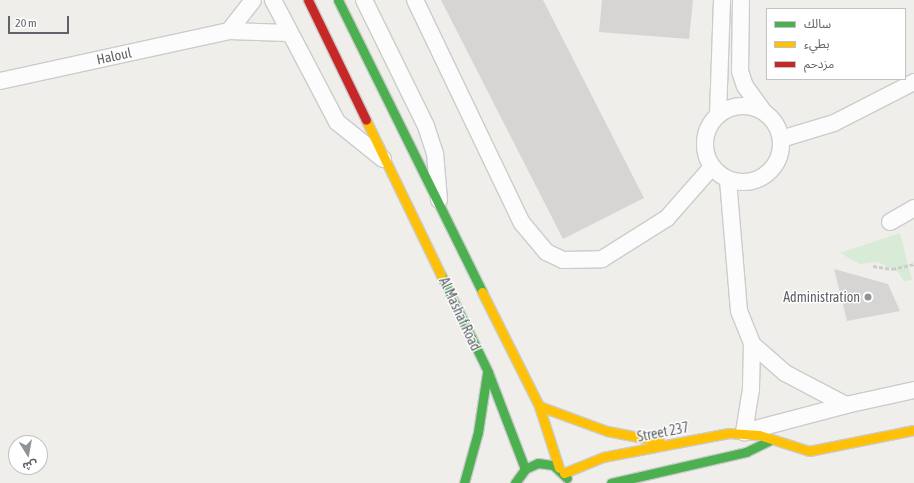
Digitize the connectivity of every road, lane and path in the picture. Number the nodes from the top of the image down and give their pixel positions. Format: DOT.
graph roads {
  1 [pos="253,0"];
  2 [pos="273,0"];
  3 [pos="308,0"];
  4 [pos="338,0"];
  5 [pos="364,0"];
  6 [pos="415,0"];
  7 [pos="722,0"];
  8 [pos="741,0"];
  9 [pos="229,30"];
  10 [pos="288,33"];
  11 [pos="0,81"];
  12 [pos="914,82"];
  13 [pos="765,112"];
  14 [pos="718,115"];
  15 [pos="781,139"];
  16 [pos="388,163"];
  17 [pos="712,167"];
  18 [pos="728,180"];
  19 [pos="439,205"];
  20 [pos="914,208"];
  21 [pos="890,222"];
  22 [pos="914,264"];
  23 [pos="874,266"];
  24 [pos="752,344"];
  25 [pos="488,372"];
  26 [pos="914,390"];
  27 [pos="539,406"];
  28 [pos="846,406"];
  29 [pos="914,430"];
  30 [pos="744,432"];
  31 [pos="770,441"];
  32 [pos="678,443"];
  33 [pos="525,469"];
  34 [pos="562,471"];
  35 [pos="513,482"];
  36 [pos="615,482"];
  37 [pos="464,483"];
  38 [pos="569,483"];
  1 -- 9 [label="street"];
  2 -- 10 [label="street, Al Mashaf Road"];
  3 -- 16 [label="street, Al Mashaf Road"];
  4 -- 19 [label="street, Al Mashaf Road"];
  5 -- 19 [label="street, Al Mashaf Road"];
  6 -- 17 [label="street"];
  7 -- 14 [label="street"];
  8 -- 13 [label="street"];
  9 -- 10 [label="street, Haloul"];
  9 -- 11 [label="street, Haloul"];
  10 -- 16 [label="street, Al Mashaf Road"];
  12 -- 15 [label="street"];
  13 -- 14 [label="street"];
  13 -- 15 [label="street"];
  14 -- 17 [label="street"];
  15 -- 18 [label="street"];
  16 -- 25 [label="street, Al Mashaf Road"];
  17 -- 18 [label="street"];
  18 -- 24 [label="street"];
  19 -- 27 [label="street, Al Mashaf Road"];
  20 -- 21 [label="street"];
  22 -- 23 [label="path"];
  24 -- 28 [label="street"];
  24 -- 30 [label="street"];
  25 -- 33 [label="street, Al Mashaf Road"];
  25 -- 37 [label="street"];
  26 -- 28 [label="street"];
  27 -- 32 [label="street"];
  27 -- 34 [label="street, Al Mashaf Road"];
  28 -- 30 [label="street"];
  29 -- 31 [label="street, Street 237"];
  30 -- 31 [label="street, Street 237"];
  30 -- 32 [label="street, Street 237"];
  31 -- 36 [label="street"];
  32 -- 34 [label="street, Street 237"];
  33 -- 34 [label="street"];
  33 -- 35 [label="street"];
  34 -- 38 [label="street, Al Mashaf Road"];
}
